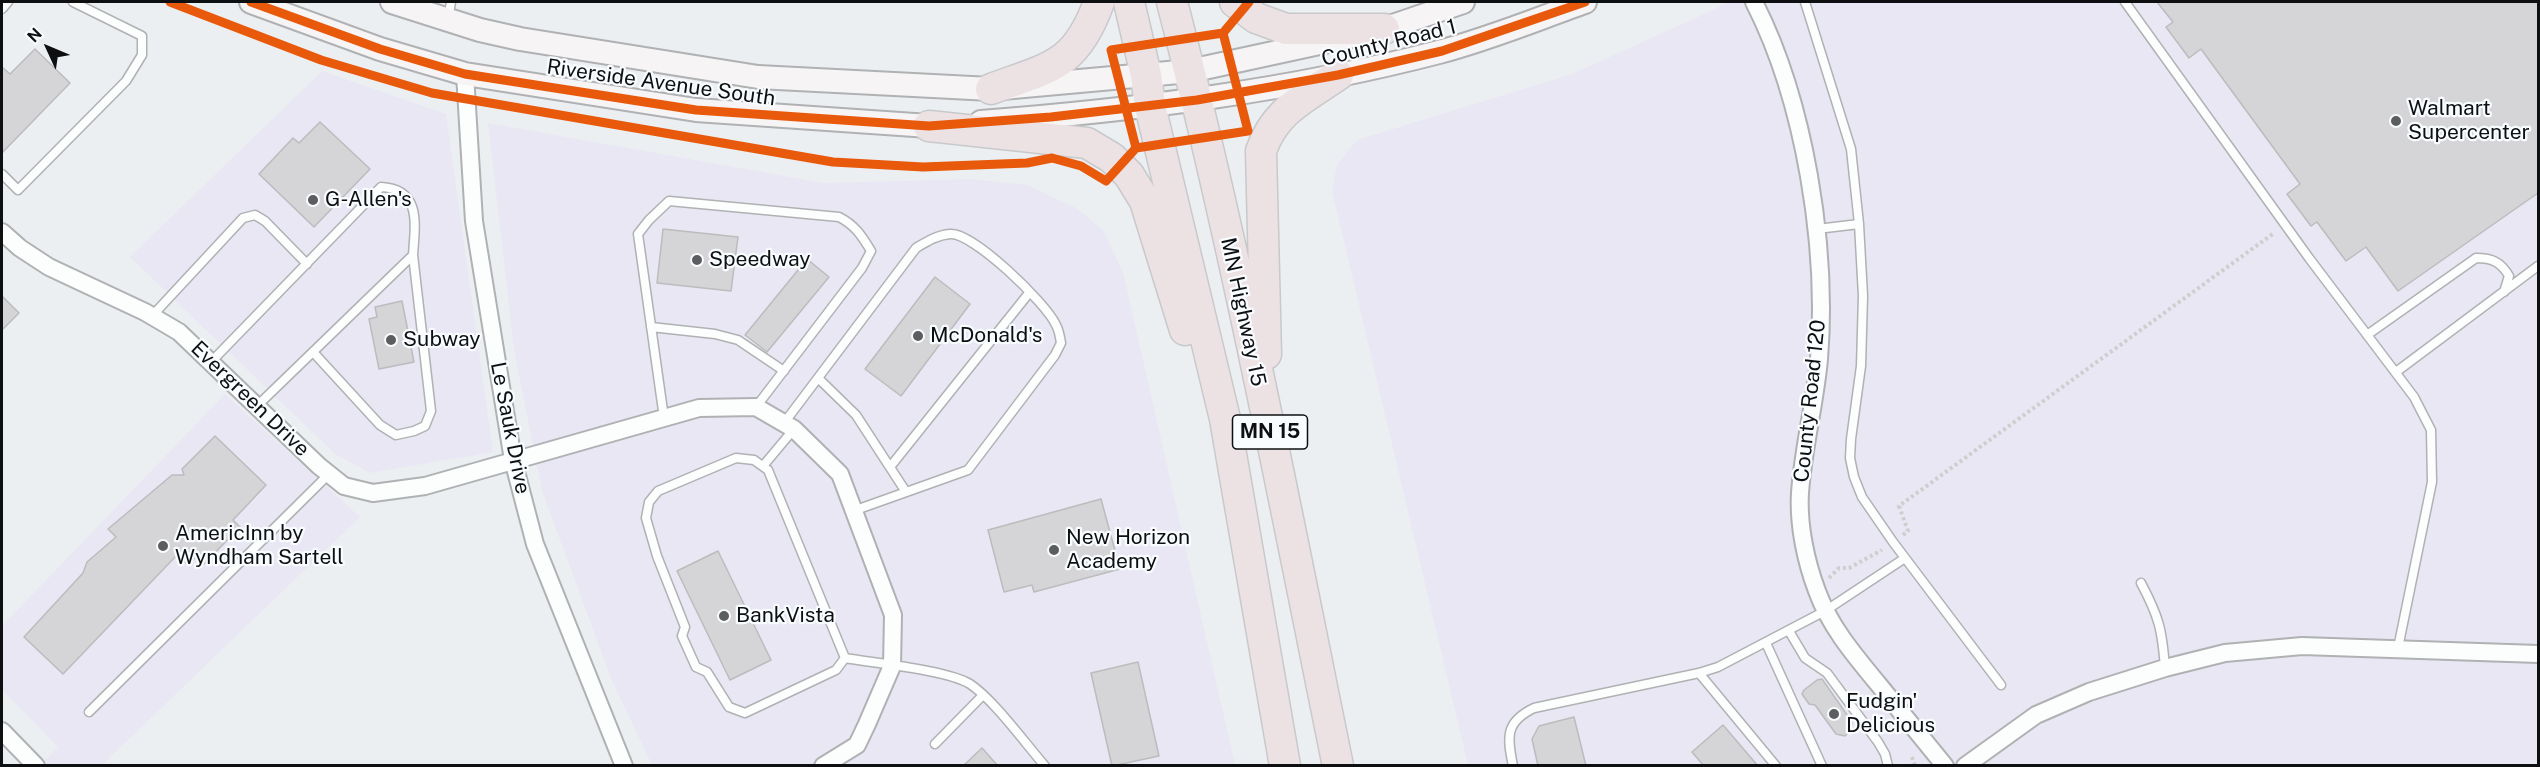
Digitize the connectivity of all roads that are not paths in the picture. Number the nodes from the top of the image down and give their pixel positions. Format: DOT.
graph roads {
  1 [pos="8,2"];
  2 [pos="74,2"];
  3 [pos="251,2"];
  4 [pos="392,2"];
  5 [pos="1099,2"];
  6 [pos="1130,2"];
  7 [pos="1172,2"];
  8 [pos="1234,2"];
  9 [pos="1463,2"];
  10 [pos="1586,2"];
  11 [pos="1754,2"];
  12 [pos="1805,2"];
  13 [pos="2126,2"];
  14 [pos="2,9"];
  15 [pos="449,11"];
  16 [pos="1384,29"];
  17 [pos="1190,72"];
  18 [pos="465,74"];
  19 [pos="1146,75"];
  20 [pos="1338,75"];
  21 [pos="991,89"];
  22 [pos="1197,100"];
  23 [pos="1150,106"];
  24 [pos="929,126"];
  25 [pos="2,174"];
  26 [pos="1859,224"];
  27 [pos="1817,229"];
  28 [pos="2,232"];
  29 [pos="412,255"];
  30 [pos="307,264"];
  31 [pos="2538,266"];
  32 [pos="2504,292"];
  33 [pos="1029,293"];
  34 [pos="152,316"];
  35 [pos="651,327"];
  36 [pos="2367,335"];
  37 [pos="313,352"];
  38 [pos="211,362"];
  39 [pos="784,370"];
  40 [pos="2396,372"];
  41 [pos="818,378"];
  42 [pos="257,406"];
  43 [pos="756,407"];
  44 [pos="664,418"];
  45 [pos="1267,420"];
  46 [pos="789,426"];
  47 [pos="513,460"];
  48 [pos="763,466"];
  49 [pos="890,467"];
  50 [pos="329,474"];
  51 [pos="906,492"];
  52 [pos="1238,496"];
  53 [pos="853,511"];
  54 [pos="1905,558"];
  55 [pos="2141,583"];
  56 [pos="1825,611"];
  57 [pos="1790,631"];
  58 [pos="1766,644"];
  59 [pos="2398,648"];
  60 [pos="2533,652"];
  61 [pos="845,658"];
  62 [pos="892,666"];
  63 [pos="2165,668"];
  64 [pos="1699,673"];
  65 [pos="2001,685"];
  66 [pos="983,695"];
  67 [pos="89,712"];
  68 [pos="2,731"];
  69 [pos="935,744"];
  70 [pos="36,765"];
  71 [pos="624,765"];
  72 [pos="822,765"];
  73 [pos="1045,765"];
  74 [pos="1285,765"];
  75 [pos="1338,765"];
  76 [pos="1513,765"];
  77 [pos="1776,765"];
  78 [pos="1822,765"];
  79 [pos="1888,765"];
  80 [pos="1945,765"];
  81 [pos="1965,765"];
  1 -- 14 [label="lane"];
  2 -- 25 [label="lane"];
  3 -- 18 [label="street, Riverside Avenue South"];
  4 -- 15 [label="street, Riverside Avenue South"];
  5 -- 21 [label="highway"];
  6 -- 19 [label="highway, MN 15"];
  7 -- 17 [label="highway, MN Highway 15 / MN 15"];
  8 -- 16 [label="highway"];
  9 -- 16 [label="street, County Road 1"];
  10 -- 20 [label="street, County Road 1"];
  11 -- 27 [label="street, County Road 120"];
  12 -- 26 [label="lane"];
  13 -- 36 [label="lane"];
  15 -- 21 [label="street, Riverside Avenue South"];
  16 -- 17 [label="street, County Road 1"];
  17 -- 19 [label="street, County Road 1"];
  17 -- 22 [label="highway, MN Highway 15 / MN 15"];
  18 -- 24 [label="street, Riverside Avenue South"];
  18 -- 47 [label="street, Le Sauk Drive"];
  19 -- 21 [label="street, Riverside Avenue South"];
  19 -- 23 [label="highway, MN 15"];
  20 -- 22 [label="street, County Road 1"];
  20 -- 45 [label="highway"];
  22 -- 23 [label="street, County Road 1"];
  22 -- 45 [label="highway, MN Highway 15 / MN 15"];
  23 -- 24 [label="street, Riverside Avenue South"];
  23 -- 52 [label="highway, MN Highway 15 / MN 15"];
  24 -- 52 [label="highway"];
  26 -- 27 [label="lane"];
  26 -- 54 [label="lane"];
  27 -- 56 [label="street, County Road 120"];
  28 -- 34 [label="street, Evergreen Drive"];
  29 -- 30 [label="lane"];
  29 -- 37 [label="lane"];
  29 -- 37 [label="lane"];
  30 -- 34 [label="lane"];
  30 -- 38 [label="lane"];
  31 -- 32 [label="lane"];
  32 -- 36 [label="lane"];
  32 -- 40 [label="lane"];
  33 -- 41 [label="lane"];
  33 -- 49 [label="lane"];
  33 -- 51 [label="lane"];
  34 -- 38 [label="street, Evergreen Drive"];
  35 -- 39 [label="lane"];
  35 -- 39 [label="lane"];
  35 -- 44 [label="lane"];
  36 -- 40 [label="lane"];
  37 -- 42 [label="lane"];
  38 -- 42 [label="street, Evergreen Drive"];
  39 -- 43 [label="lane"];
  40 -- 59 [label="lane"];
  41 -- 46 [label="lane"];
  41 -- 49 [label="lane"];
  42 -- 50 [label="street, Evergreen Drive"];
  43 -- 44 [label="street, Evergreen Drive"];
  43 -- 46 [label="street"];
  44 -- 47 [label="street, Evergreen Drive"];
  45 -- 75 [label="highway, MN Highway 15 / MN 15"];
  46 -- 48 [label="lane"];
  46 -- 53 [label="street"];
  47 -- 50 [label="street, Evergreen Drive"];
  47 -- 71 [label="street, Le Sauk Drive"];
  48 -- 61 [label="lane"];
  48 -- 61 [label="lane"];
  49 -- 51 [label="lane"];
  50 -- 67 [label="lane"];
  51 -- 53 [label="lane"];
  52 -- 74 [label="highway, MN Highway 15 / MN 15"];
  53 -- 62 [label="street"];
  54 -- 56 [label="lane"];
  54 -- 65 [label="lane"];
  55 -- 63 [label="lane"];
  56 -- 57 [label="lane"];
  56 -- 80 [label="street, County Road 120"];
  57 -- 58 [label="lane"];
  57 -- 79 [label="lane"];
  58 -- 64 [label="lane"];
  58 -- 78 [label="lane"];
  59 -- 60 [label="street"];
  59 -- 63 [label="street"];
  61 -- 62 [label="lane"];
  62 -- 66 [label="lane"];
  62 -- 72 [label="street"];
  63 -- 81 [label="street"];
  64 -- 76 [label="lane"];
  64 -- 77 [label="lane"];
  66 -- 69 [label="lane"];
  66 -- 73 [label="lane"];
  68 -- 70 [label="street"];
}
